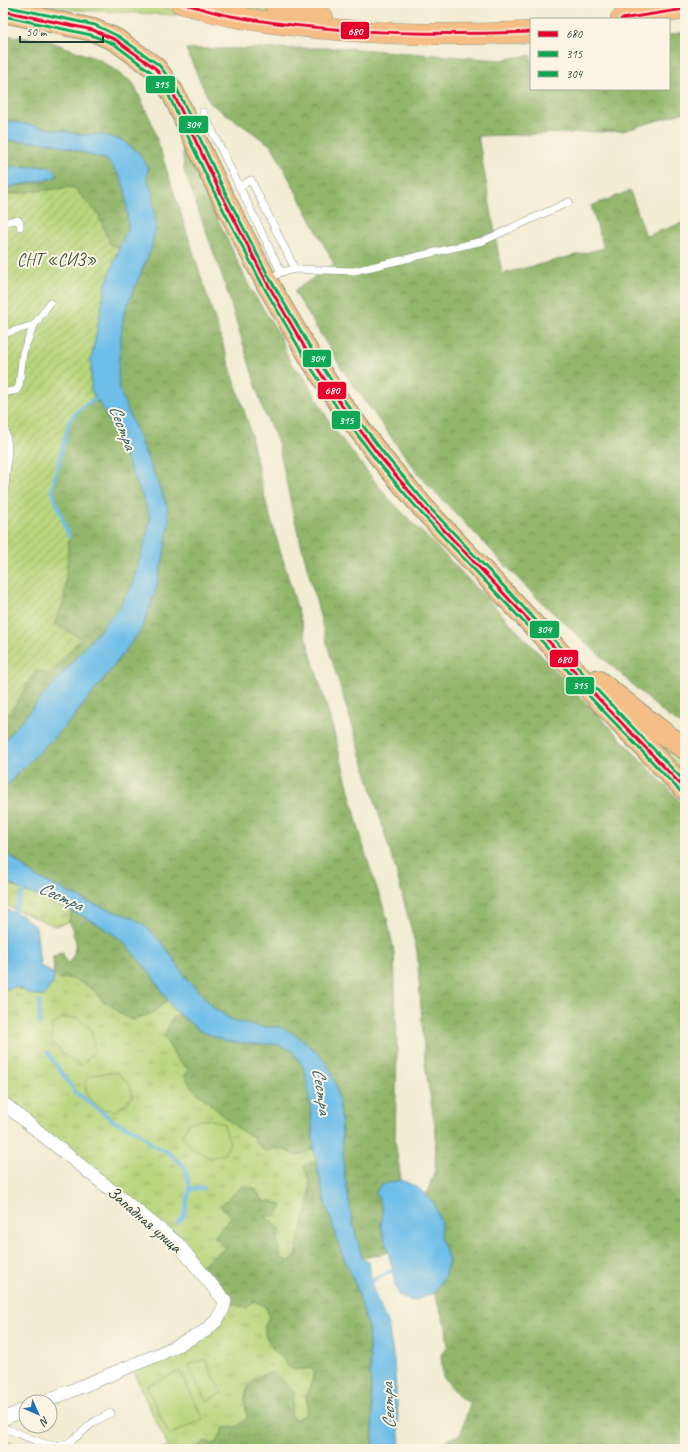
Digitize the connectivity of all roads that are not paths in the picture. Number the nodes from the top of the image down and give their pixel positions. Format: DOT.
graph roads {
  1 [pos="181,3"];
  2 [pos="274,3"];
  3 [pos="3,11"];
  4 [pos="681,13"];
  5 [pos="631,18"];
  6 [pos="530,32"];
  7 [pos="406,35"];
  8 [pos="203,112"];
  9 [pos="240,187"];
  10 [pos="569,202"];
  11 [pos="3,222"];
  12 [pos="20,227"];
  13 [pos="295,268"];
  14 [pos="274,277"];
  15 [pos="50,303"];
  16 [pos="34,325"];
  17 [pos="3,334"];
  18 [pos="3,393"];
  19 [pos="3,420"];
  20 [pos="3,492"];
  21 [pos="554,647"];
  22 [pos="685,748"];
  23 [pos="685,790"];
  24 [pos="3,1103"];
  25 [pos="58,1396"];
  26 [pos="18,1412"];
  27 [pos="111,1413"];
  28 [pos="3,1419"];
  29 [pos="3,1428"];
  1 -- 7 [label="main road"];
  2 -- 7 [label="main road"];
  3 -- 14 [label="highway"];
  4 -- 5 [label="main road"];
  6 -- 7 [label="main road"];
  8 -- 9 [label="lane"];
  9 -- 13 [label="lane"];
  9 -- 14 [label="lane"];
  10 -- 13 [label="lane"];
  11 -- 12 [label="lane"];
  13 -- 14 [label="lane"];
  14 -- 21 [label="highway"];
  15 -- 16 [label="lane"];
  16 -- 17 [label="lane"];
  16 -- 18 [label="lane"];
  19 -- 20 [label="lane"];
  21 -- 22 [label="highway"];
  21 -- 23 [label="highway"];
  24 -- 25 [label="street, Западная улица"];
  26 -- 28 [label="street"];
  27 -- 29 [label="lane"];
}
